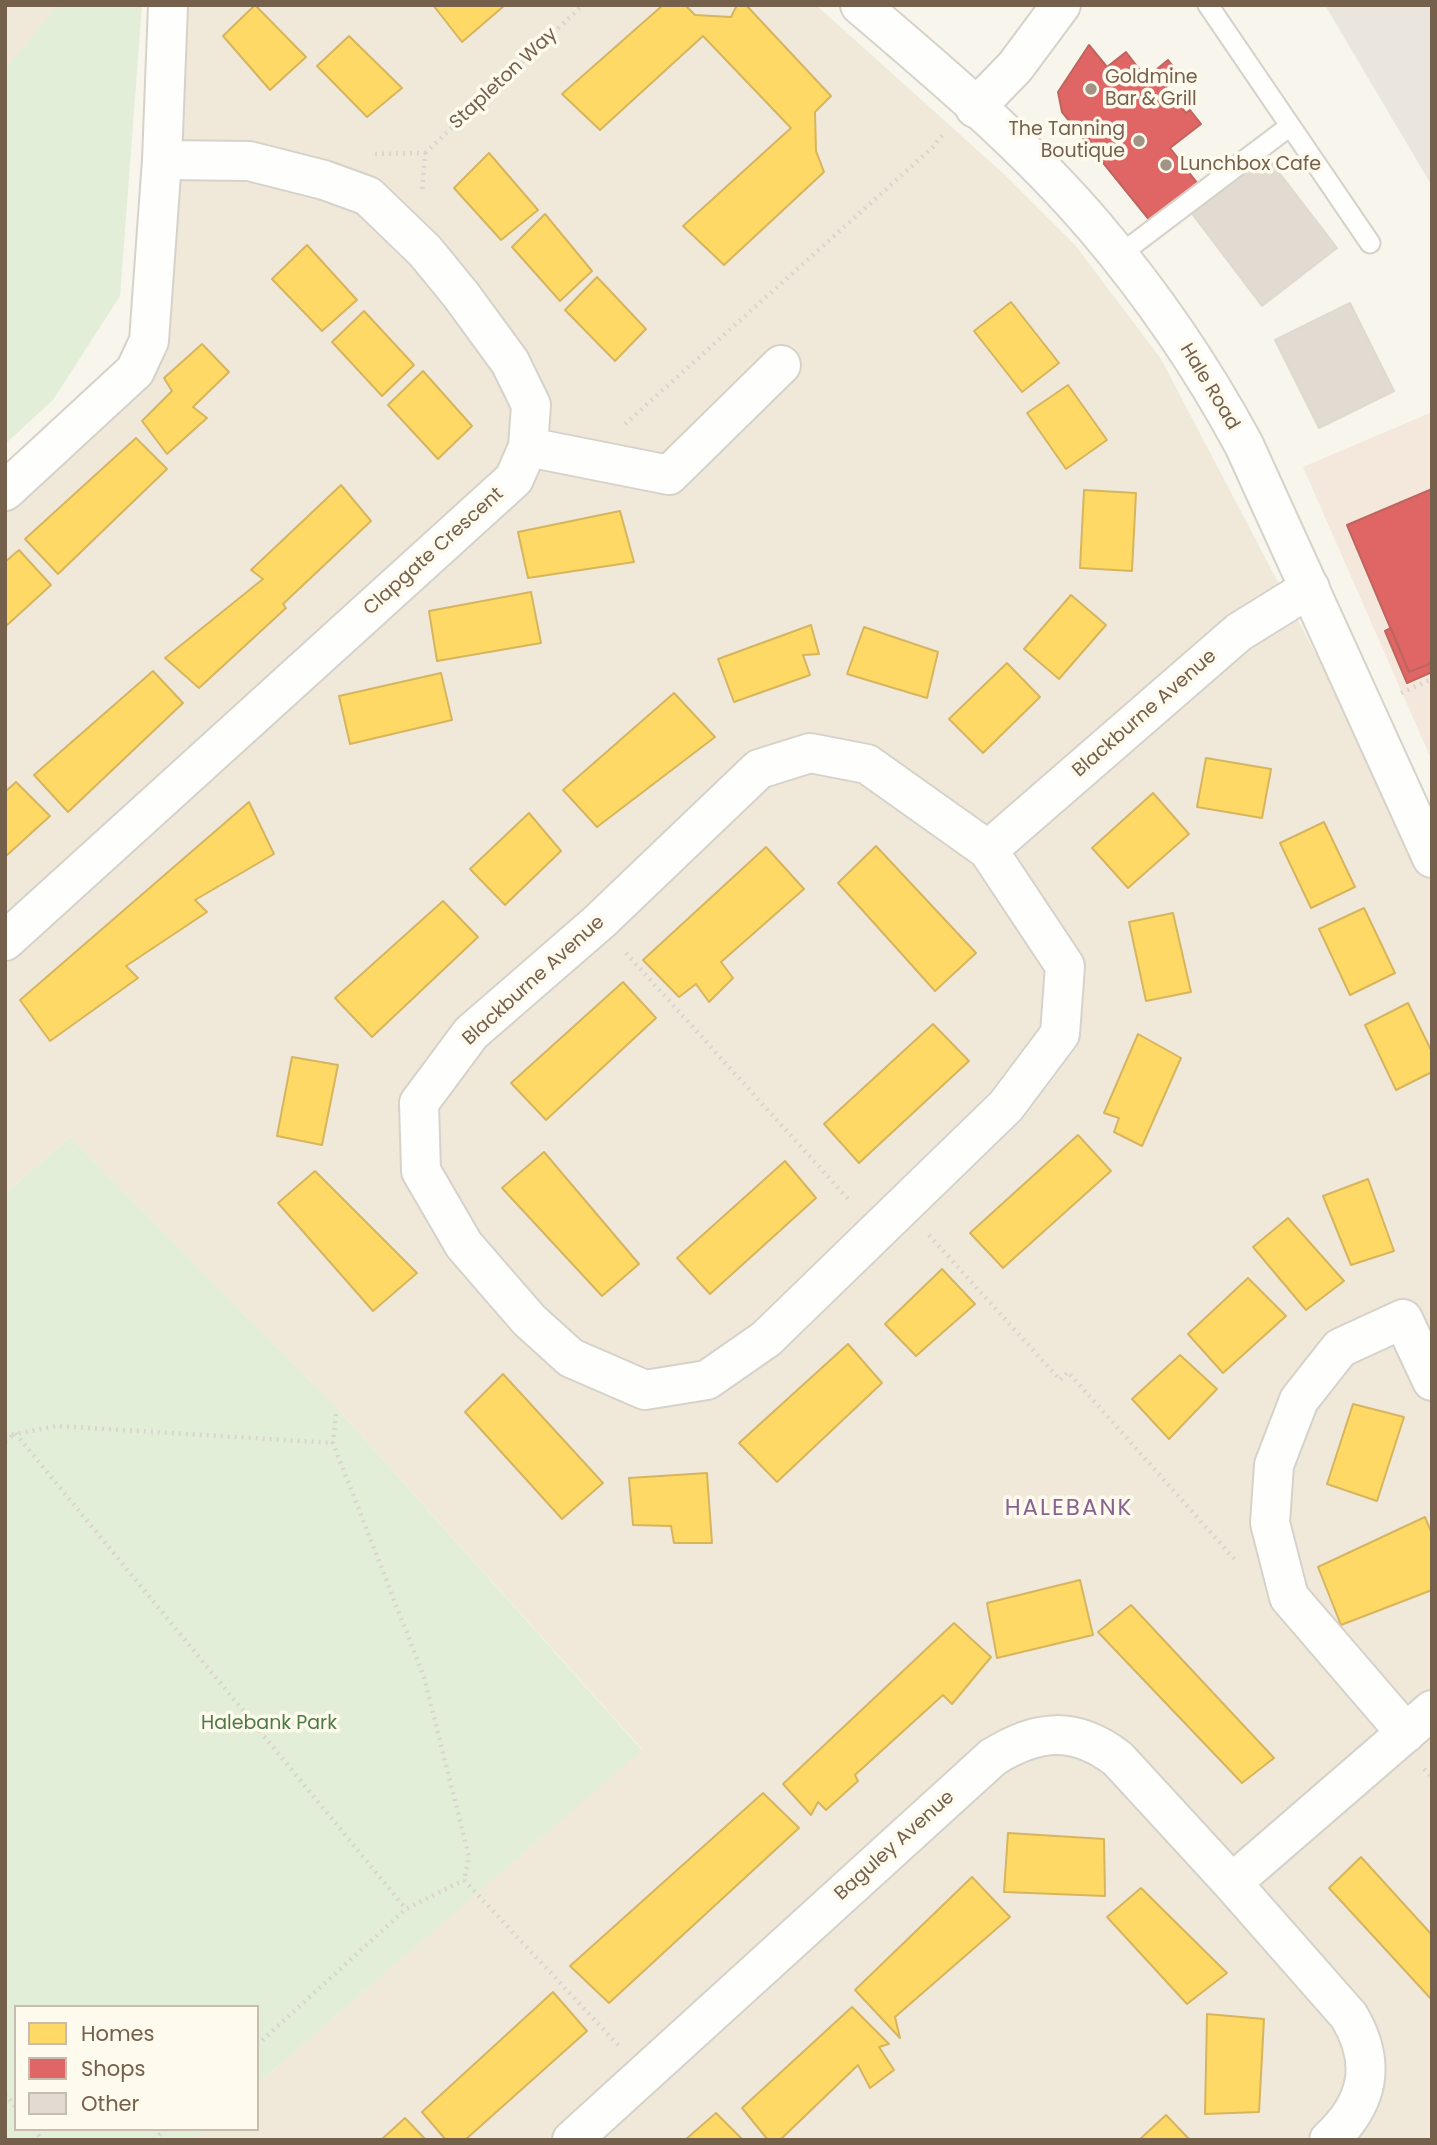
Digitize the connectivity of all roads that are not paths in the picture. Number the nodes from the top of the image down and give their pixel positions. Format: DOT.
graph roads {
  1 [pos="168,5"];
  2 [pos="860,5"];
  3 [pos="1061,5"];
  4 [pos="1208,5"];
  5 [pos="972,105"];
  6 [pos="1290,126"];
  7 [pos="162,160"];
  8 [pos="1370,243"];
  9 [pos="1118,256"];
  10 [pos="781,365"];
  11 [pos="528,447"];
  12 [pos="5,491"];
  13 [pos="1310,588"];
  14 [pos="988,850"];
  15 [pos="1432,858"];
  16 [pos="5,942"];
  17 [pos="1432,1381"];
  18 [pos="1419,1721"];
  19 [pos="1232,1883"];
  20 [pos="572,2140"];
  21 [pos="1329,2140"];
  1 -- 7 [label="street"];
  2 -- 5 [label="street, Hale Road"];
  3 -- 5 [label="street"];
  4 -- 6 [label="lane"];
  5 -- 9 [label="street, Hale Road"];
  6 -- 8 [label="lane"];
  6 -- 9 [label="lane"];
  7 -- 11 [label="street, Clapgate Crescent"];
  7 -- 12 [label="street"];
  9 -- 13 [label="street, Hale Road"];
  10 -- 11 [label="street"];
  11 -- 16 [label="street, Clapgate Crescent"];
  13 -- 14 [label="street, Blackburne Avenue"];
  13 -- 15 [label="street, Hale Road"];
  14 -- 14 [label="street, Blackburne Avenue"];
  17 -- 18 [label="street"];
  18 -- 19 [label="street"];
  19 -- 20 [label="street, Baguley Avenue"];
  19 -- 21 [label="street, Baguley Avenue"];
}
